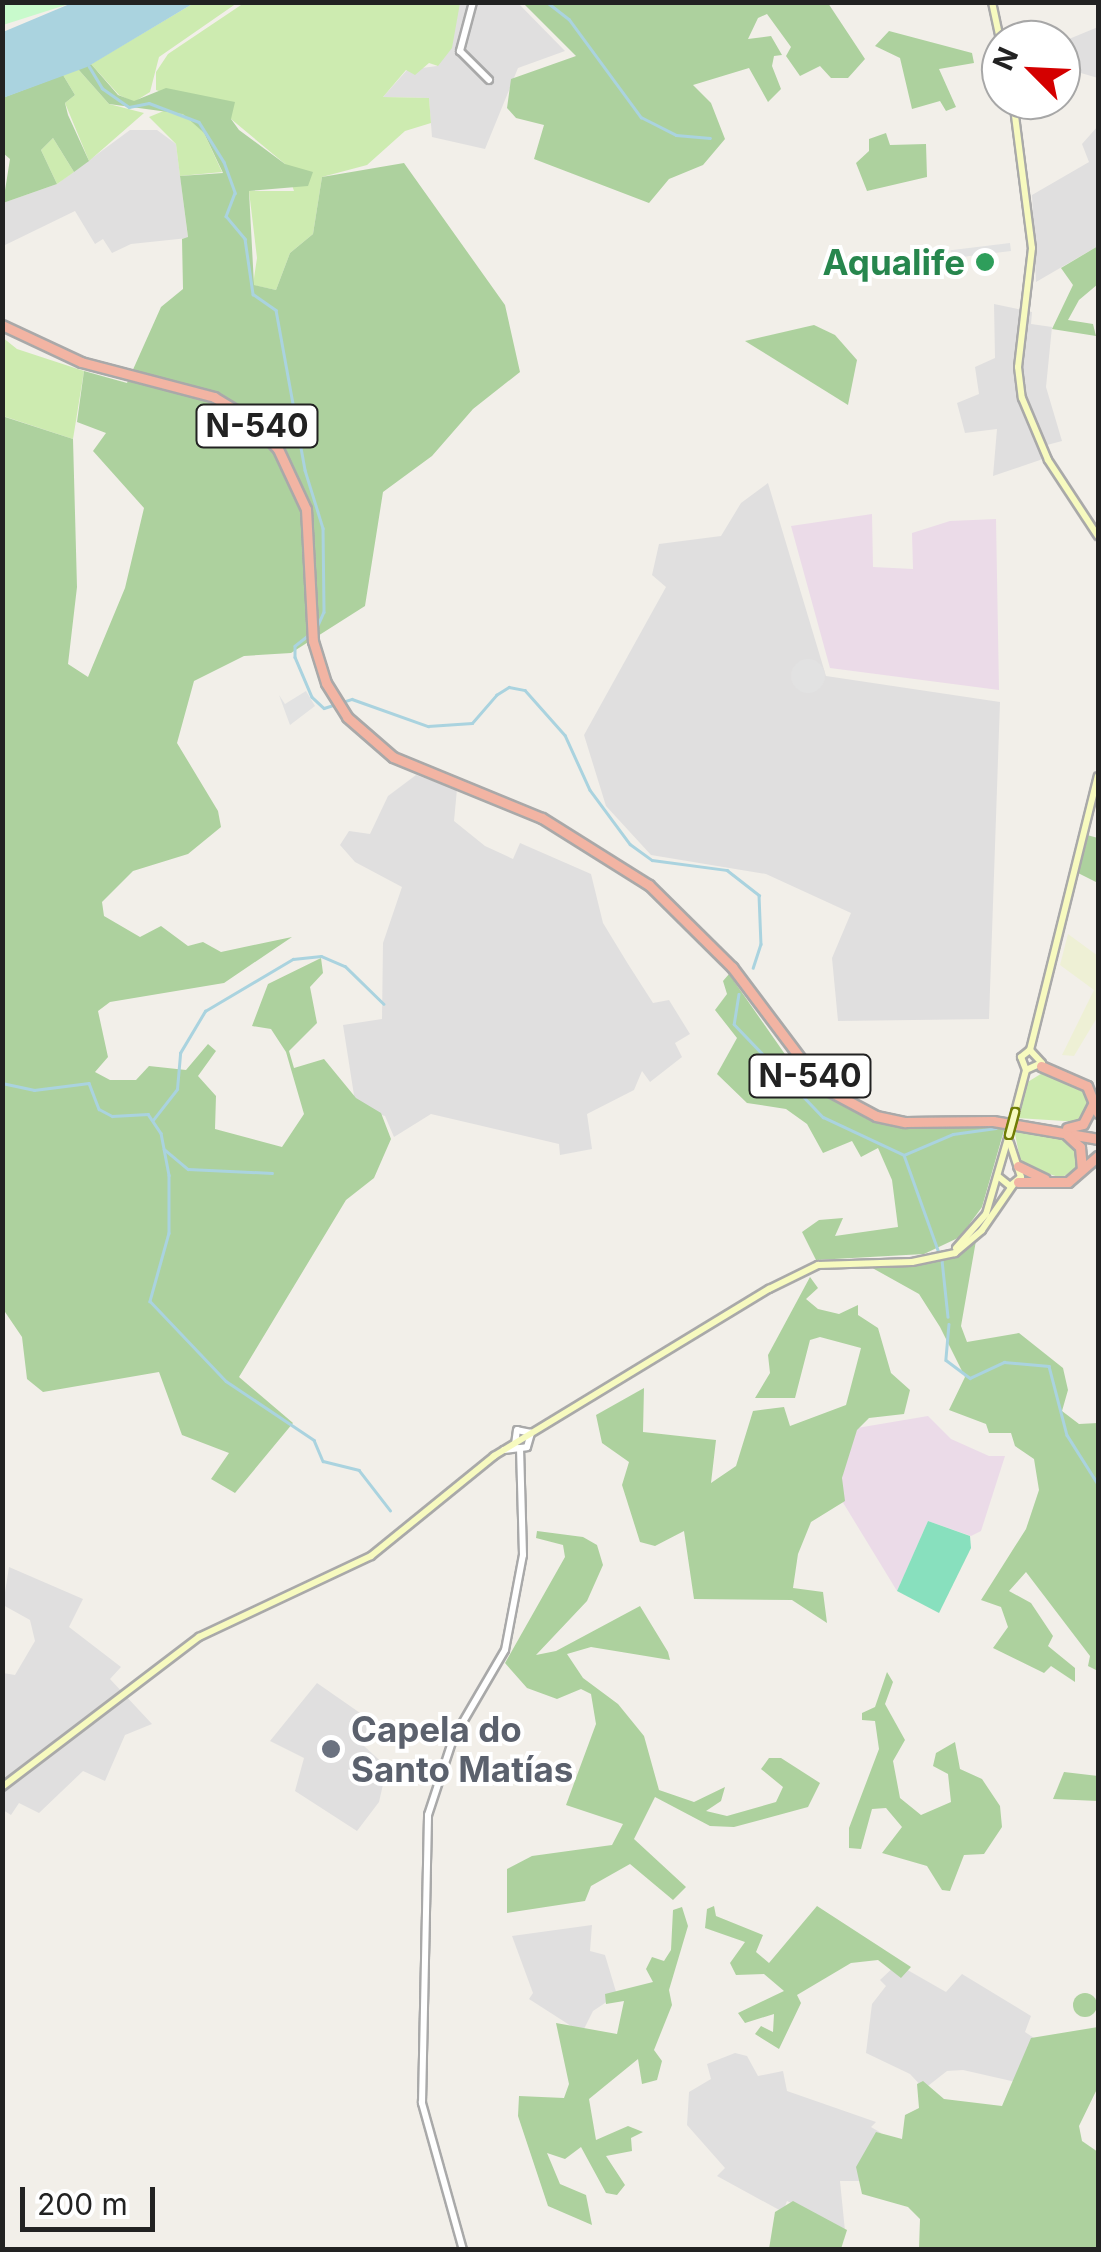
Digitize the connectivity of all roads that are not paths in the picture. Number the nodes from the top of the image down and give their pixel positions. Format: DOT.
graph roads {
  1 [pos="473,2"];
  2 [pos="489,80"];
  3 [pos="1016,120"];
  4 [pos="2,328"];
  5 [pos="1098,536"];
  6 [pos="1098,776"];
  7 [pos="1030,1050"];
  8 [pos="1041,1066"];
  9 [pos="1026,1070"];
  10 [pos="1093,1096"];
  11 [pos="1098,1113"];
  12 [pos="1056,1130"];
  13 [pos="1009,1135"];
  14 [pos="1098,1138"];
  15 [pos="1098,1156"];
  16 [pos="1017,1165"];
  17 [pos="1002,1167"];
  18 [pos="1082,1171"];
  19 [pos="999,1176"];
  20 [pos="1052,1182"];
  21 [pos="1016,1184"];
  22 [pos="936,1259"];
  23 [pos="516,1442"];
  24 [pos="2,1787"];
  25 [pos="463,2250"];
  1 -- 2 [label="street"];
  3 -- 5 [label="main road"];
  4 -- 12 [label="highway, N-540"];
  6 -- 7 [label="main road"];
  7 -- 8 [label="main road"];
  7 -- 9 [label="main road"];
  8 -- 9 [label="main road"];
  8 -- 10 [label="highway"];
  9 -- 13 [label="main road, bridge"];
  10 -- 11 [label="highway"];
  10 -- 12 [label="highway"];
  12 -- 14 [label="highway, N-540"];
  12 -- 18 [label="highway"];
  13 -- 16 [label="main road"];
  13 -- 17 [label="main road"];
  15 -- 18 [label="highway"];
  16 -- 17 [label="main road"];
  16 -- 20 [label="highway"];
  16 -- 21 [label="main road"];
  17 -- 19 [label="main road"];
  18 -- 20 [label="highway"];
  19 -- 21 [label="main road"];
  19 -- 22 [label="main road"];
  20 -- 21 [label="highway"];
  21 -- 22 [label="main road"];
  22 -- 23 [label="main road"];
  23 -- 24 [label="main road"];
  23 -- 25 [label="street"];
}
